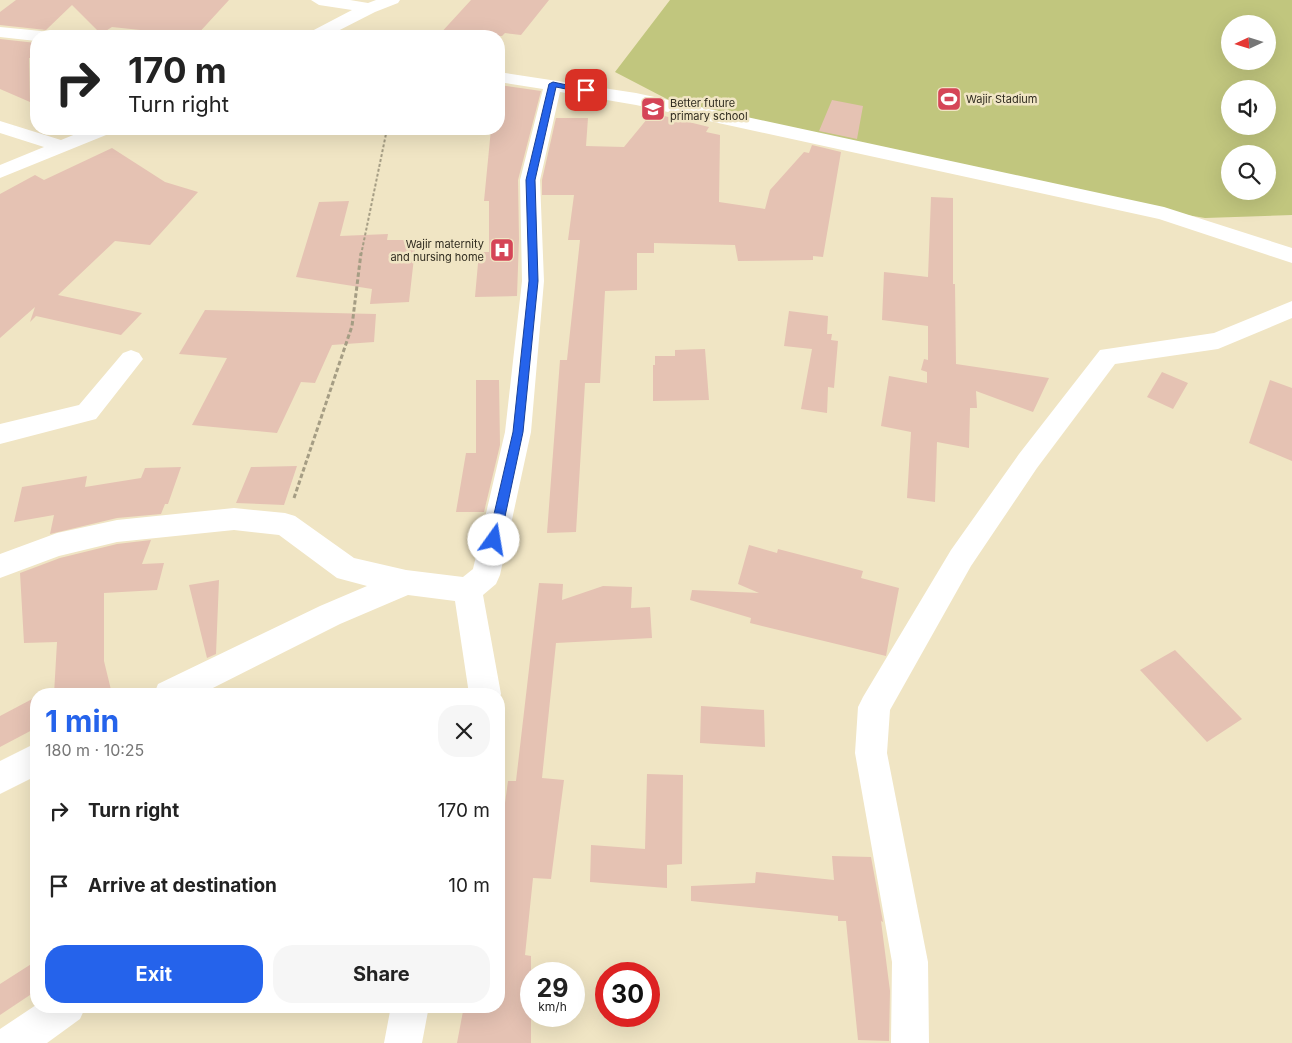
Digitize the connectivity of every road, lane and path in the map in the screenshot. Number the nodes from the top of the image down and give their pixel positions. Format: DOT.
graph roads {
  1 [pos="318,0"];
  2 [pos="392,0"];
  3 [pos="369,8"];
  4 [pos="327,30"];
  5 [pos="0,32"];
  6 [pos="30,35"];
  7 [pos="505,78"];
  8 [pos="553,84"];
  9 [pos="0,127"];
  10 [pos="88,135"];
  11 [pos="386,135"];
  12 [pos="60,146"];
  13 [pos="0,172"];
  14 [pos="1289,255"];
  15 [pos="1292,309"];
  16 [pos="130,359"];
  17 [pos="0,434"];
  18 [pos="285,524"];
  19 [pos="0,566"];
  20 [pos="406,582"];
  21 [pos="468,590"];
  22 [pos="181,688"];
  23 [pos="484,688"];
  24 [pos="30,762"];
  25 [pos="0,778"];
  26 [pos="57,1013"];
  27 [pos="409,1013"];
  28 [pos="14,1043"];
  29 [pos="403,1043"];
  30 [pos="910,1043"];
  1 -- 3 [label="street"];
  2 -- 3 [label="street"];
  3 -- 4 [label="street"];
  5 -- 6 [label="street"];
  7 -- 8 [label="street"];
  8 -- 14 [label="street"];
  8 -- 21 [label="street"];
  9 -- 12 [label="street"];
  10 -- 12 [label="street"];
  11 -- 18 [label="path"];
  12 -- 13 [label="street"];
  15 -- 30 [label="street"];
  16 -- 17 [label="street"];
  18 -- 19 [label="street"];
  18 -- 20 [label="street"];
  20 -- 21 [label="street"];
  20 -- 22 [label="street"];
  21 -- 23 [label="street"];
  24 -- 25 [label="street"];
  26 -- 28 [label="street"];
  27 -- 29 [label="street"];
}
